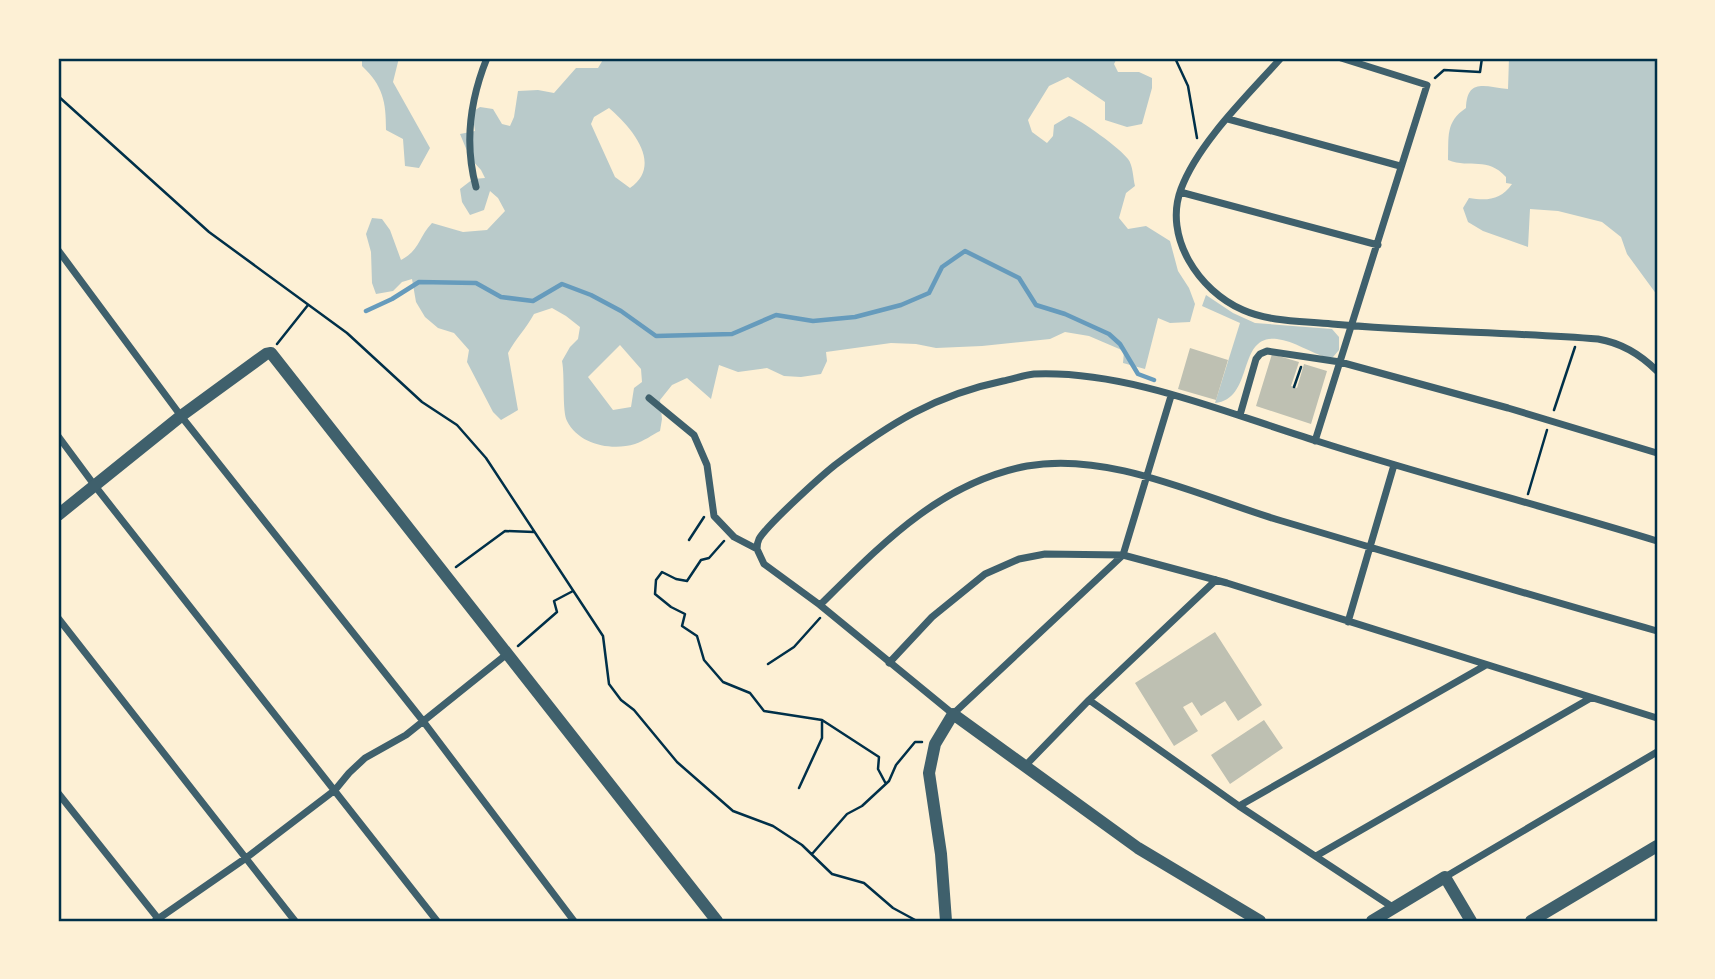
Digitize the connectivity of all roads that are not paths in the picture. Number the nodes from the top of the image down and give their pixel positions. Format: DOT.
graph roads {
  1 [pos="487,58"];
  2 [pos="1280,58"];
  3 [pos="1341,58"];
  4 [pos="1228,119"];
  5 [pos="1400,166"];
  6 [pos="476,187"];
  7 [pos="1180,192"];
  8 [pos="1378,245"];
  9 [pos="58,250"];
  10 [pos="1352,326"];
  11 [pos="1340,362"];
  12 [pos="1657,371"];
  13 [pos="1171,396"];
  14 [pos="649,398"];
  15 [pos="1240,415"];
  16 [pos="181,416"];
  17 [pos="58,436"];
  18 [pos="1315,441"];
  19 [pos="1657,453"];
  20 [pos="1394,465"];
  21 [pos="1146,477"];
  22 [pos="94,486"];
  23 [pos="58,515"];
  24 [pos="1657,541"];
  25 [pos="1370,547"];
  26 [pos="757,550"];
  27 [pos="1123,555"];
  28 [pos="1216,580"];
  29 [pos="820,605"];
  30 [pos="58,618"];
  31 [pos="1348,622"];
  32 [pos="1657,631"];
  33 [pos="507,654"];
  34 [pos="889,663"];
  35 [pos="1486,665"];
  36 [pos="1589,698"];
  37 [pos="1089,700"];
  38 [pos="953,714"];
  39 [pos="1657,718"];
  40 [pos="423,721"];
  41 [pos="1657,752"];
  42 [pos="1024,767"];
  43 [pos="335,790"];
  44 [pos="58,793"];
  45 [pos="1238,806"];
  46 [pos="1657,845"];
  47 [pos="1316,856"];
  48 [pos="246,858"];
  49 [pos="1446,877"];
  50 [pos="1394,908"];
  51 [pos="158,920"];
  52 [pos="295,921"];
  53 [pos="437,921"];
  54 [pos="575,921"];
  55 [pos="717,921"];
  56 [pos="946,921"];
  57 [pos="1260,921"];
  58 [pos="1372,921"];
  59 [pos="1471,921"];
  60 [pos="1531,921"];
  1 -- 6 [label="street"];
  2 -- 4 [label="street"];
  3 -- 5 [label="street"];
  4 -- 5 [label="street"];
  4 -- 7 [label="street"];
  5 -- 8 [label="street"];
  7 -- 8 [label="street"];
  7 -- 10 [label="street"];
  8 -- 10 [label="street"];
  9 -- 16 [label="street"];
  10 -- 11 [label="street"];
  10 -- 12 [label="street"];
  11 -- 15 [label="street"];
  11 -- 18 [label="street"];
  11 -- 19 [label="street"];
  13 -- 15 [label="street"];
  13 -- 21 [label="street"];
  13 -- 26 [label="street"];
  14 -- 26 [label="street"];
  15 -- 18 [label="street"];
  16 -- 22 [label="street"];
  16 -- 33 [label="street"];
  16 -- 40 [label="street"];
  17 -- 22 [label="street"];
  18 -- 20 [label="street"];
  20 -- 24 [label="street"];
  20 -- 25 [label="street"];
  21 -- 25 [label="street"];
  21 -- 27 [label="street"];
  21 -- 29 [label="street"];
  22 -- 23 [label="street"];
  22 -- 43 [label="street"];
  25 -- 31 [label="street"];
  25 -- 32 [label="street"];
  26 -- 29 [label="street"];
  27 -- 28 [label="street"];
  27 -- 34 [label="street"];
  27 -- 38 [label="street"];
  28 -- 31 [label="street"];
  28 -- 37 [label="street"];
  29 -- 34 [label="street"];
  30 -- 48 [label="street"];
  31 -- 35 [label="street"];
  33 -- 40 [label="street"];
  33 -- 55 [label="street"];
  34 -- 38 [label="street"];
  35 -- 36 [label="street"];
  35 -- 45 [label="street"];
  36 -- 39 [label="street"];
  36 -- 47 [label="street"];
  37 -- 42 [label="street"];
  37 -- 45 [label="street"];
  38 -- 42 [label="street"];
  38 -- 56 [label="street"];
  40 -- 43 [label="street"];
  40 -- 54 [label="street"];
  41 -- 49 [label="street"];
  42 -- 57 [label="street"];
  43 -- 48 [label="street"];
  43 -- 53 [label="street"];
  44 -- 51 [label="street"];
  45 -- 47 [label="street"];
  46 -- 60 [label="street"];
  47 -- 50 [label="street"];
  48 -- 51 [label="street"];
  48 -- 52 [label="street"];
  49 -- 50 [label="street"];
  49 -- 59 [label="street"];
  50 -- 58 [label="street"];
}
